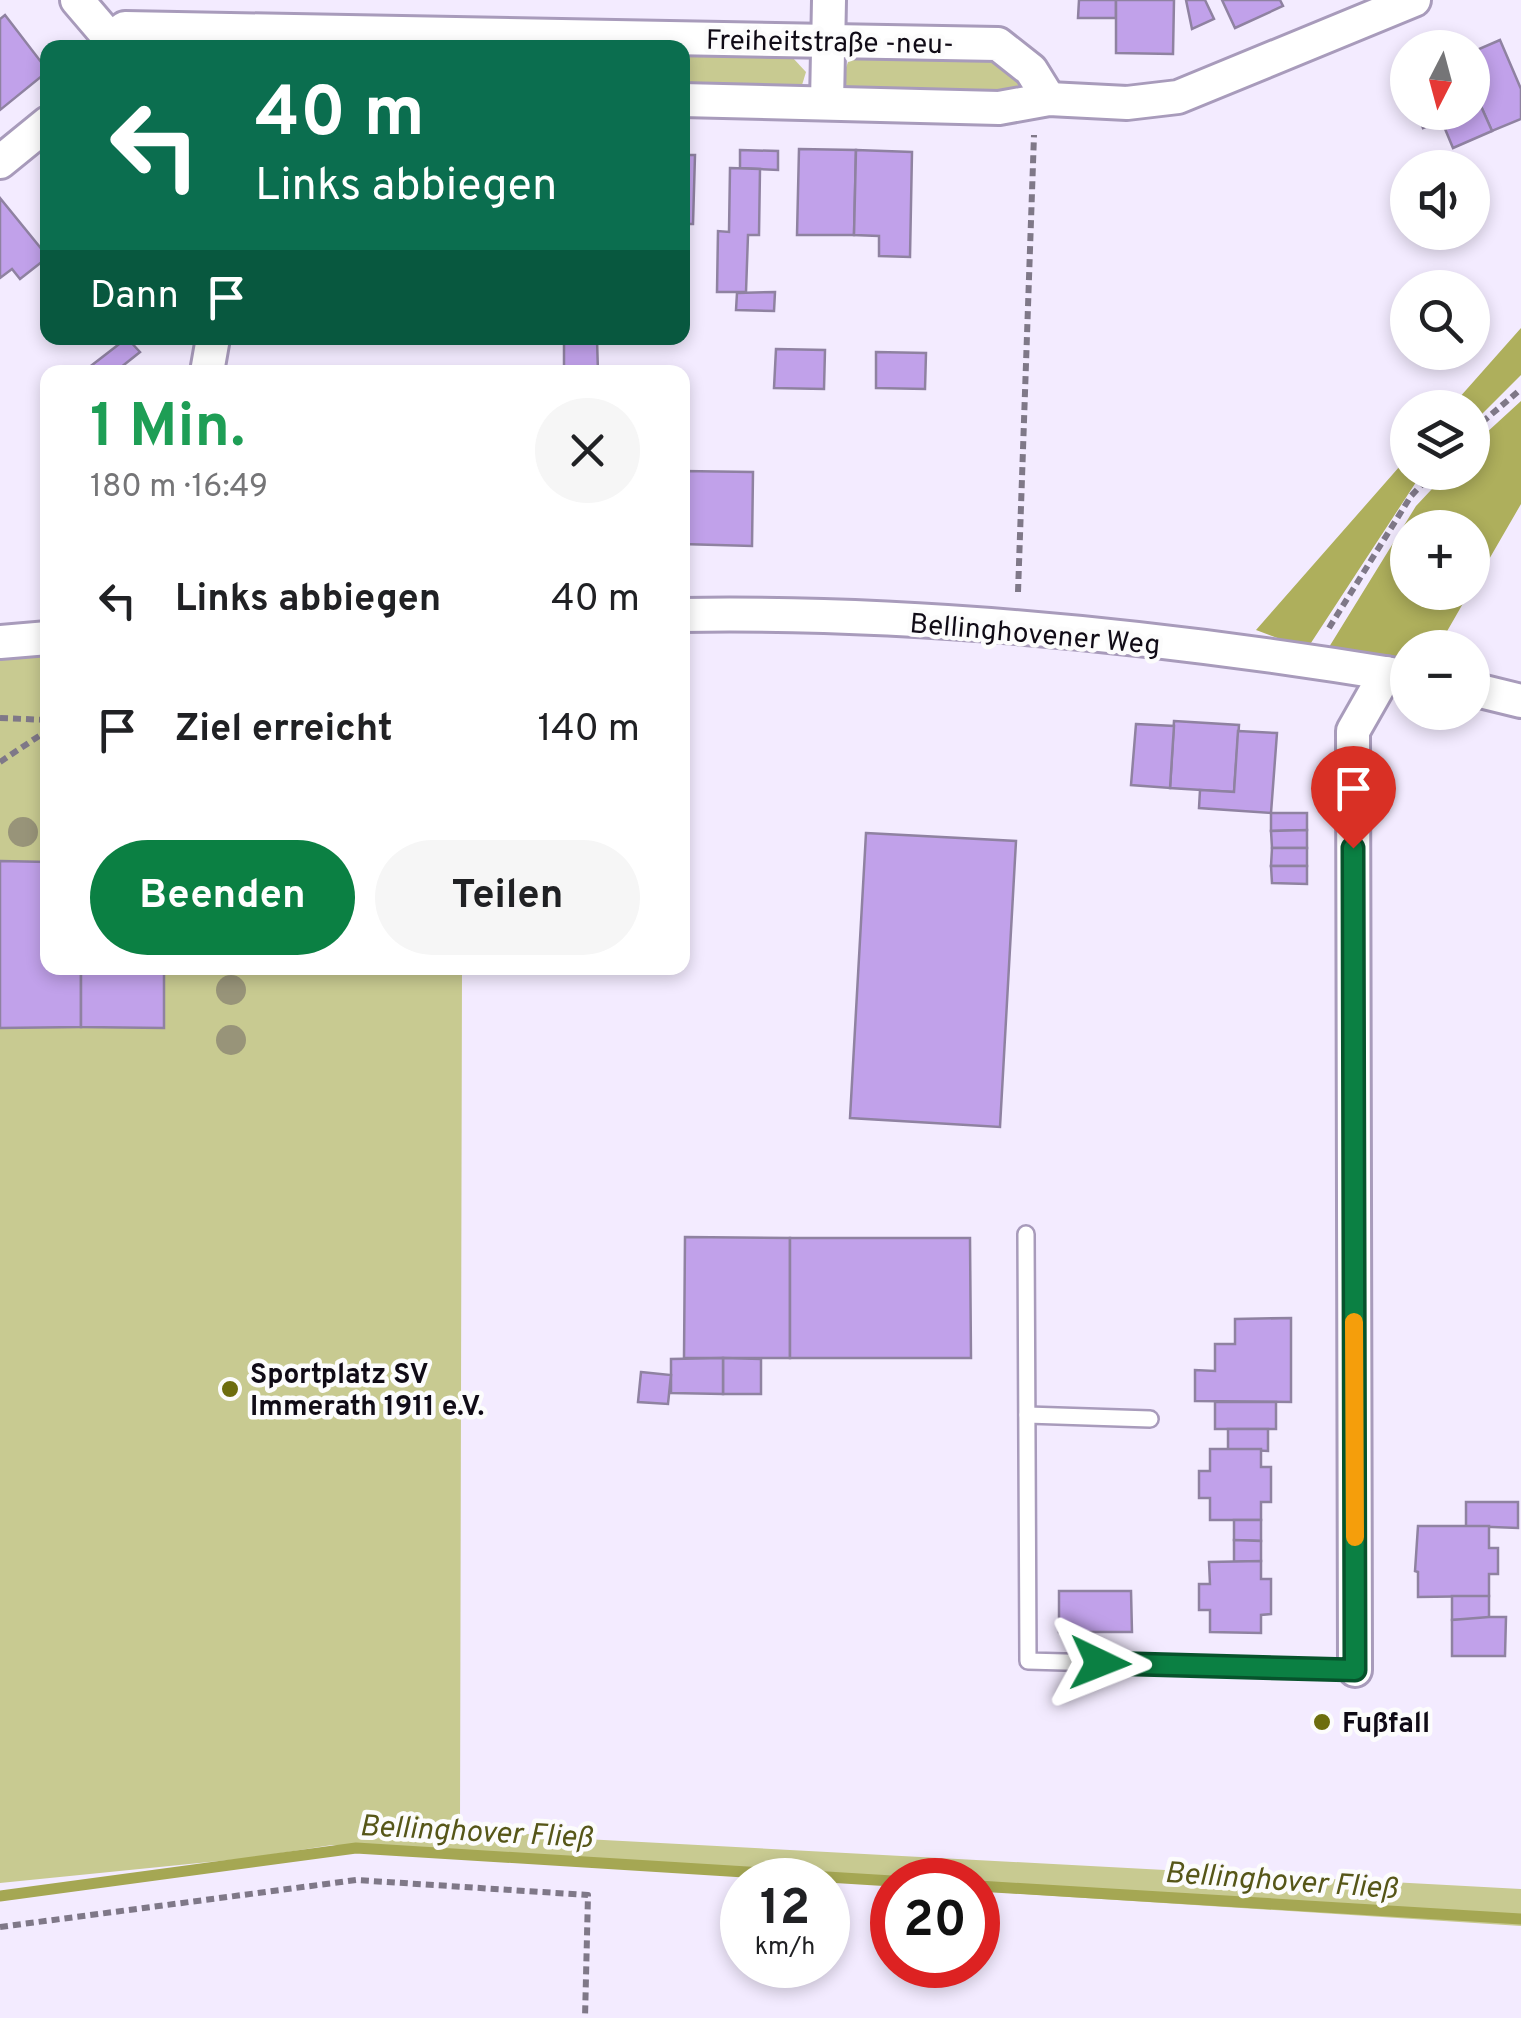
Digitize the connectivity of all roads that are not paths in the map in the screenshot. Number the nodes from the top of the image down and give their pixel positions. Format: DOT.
graph roads {
  1 [pos="77,0"];
  2 [pos="829,0"];
  3 [pos="1414,0"];
  4 [pos="381,26"];
  5 [pos="111,40"];
  6 [pos="116,40"];
  7 [pos="828,41"];
  8 [pos="1049,99"];
  9 [pos="690,100"];
  10 [pos="827,103"];
  11 [pos="40,130"];
  12 [pos="0,162"];
  13 [pos="690,615"];
  14 [pos="40,639"];
  15 [pos="0,642"];
  16 [pos="1390,673"];
  17 [pos="1390,683"];
  18 [pos="1490,693"];
  19 [pos="1521,701"];
  20 [pos="1026,1234"];
  21 [pos="1027,1415"];
  22 [pos="1150,1419"];
  23 [pos="1355,1670"];
  1 -- 5 [label="street, Freiheitstraße -neu-"];
  2 -- 7 [label="street"];
  3 -- 8 [label="street"];
  4 -- 6 [label="street, Freiheitstraße -neu-"];
  4 -- 7 [label="street, Freiheitstraße -neu-"];
  7 -- 8 [label="street, Freiheitstraße -neu-"];
  7 -- 10 [label="street"];
  8 -- 10 [label="street"];
  9 -- 10 [label="street"];
  11 -- 12 [label="street"];
  13 -- 16 [label="street, Bellinghovener Weg"];
  14 -- 15 [label="street"];
  17 -- 23 [label="street, Bellinghovener Weg"];
  18 -- 19 [label="street"];
  20 -- 21 [label="lane"];
  21 -- 22 [label="lane"];
  21 -- 23 [label="lane"];
}
